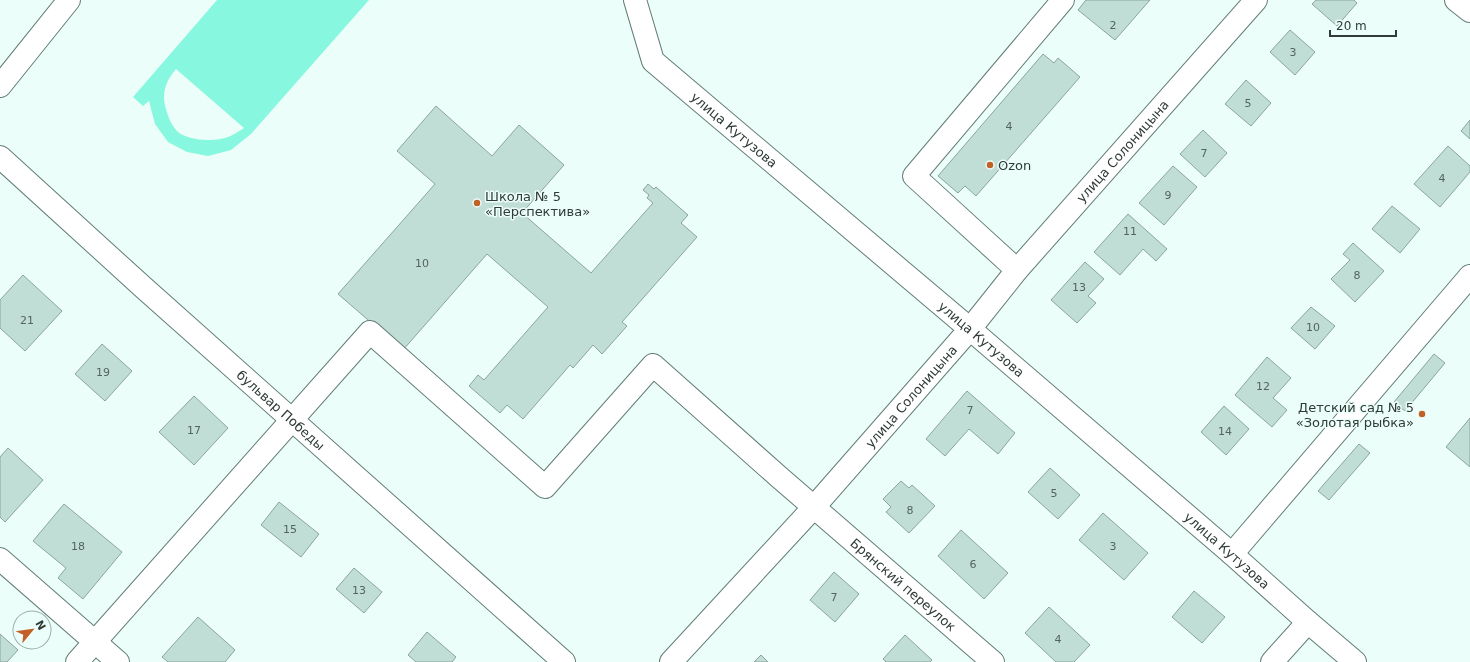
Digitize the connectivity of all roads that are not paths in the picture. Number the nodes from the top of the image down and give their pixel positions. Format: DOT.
graph roads {
  1 [pos="68,0"];
  2 [pos="635,0"];
  3 [pos="1063,0"];
  4 [pos="1256,0"];
  5 [pos="1456,0"];
  6 [pos="1470,11"];
  7 [pos="0,86"];
  8 [pos="0,157"];
  9 [pos="1017,270"];
  10 [pos="1470,276"];
  11 [pos="970,329"];
  12 [pos="293,420"];
  13 [pos="814,507"];
  14 [pos="1232,554"];
  15 [pos="0,560"];
  16 [pos="1308,622"];
  17 [pos="95,642"];
  18 [pos="77,662"];
  19 [pos="118,662"];
  20 [pos="564,662"];
  21 [pos="671,662"];
  22 [pos="993,662"];
  23 [pos="1272,662"];
  24 [pos="1355,662"];
  1 -- 7 [label="street"];
  2 -- 11 [label="street, улица Кутузова"];
  3 -- 9 [label="street"];
  4 -- 9 [label="street, улица Солоницына"];
  5 -- 6 [label="street"];
  8 -- 12 [label="street, бульвар Победы"];
  9 -- 11 [label="street, улица Солоницына"];
  10 -- 14 [label="street"];
  11 -- 13 [label="street, улица Солоницына"];
  11 -- 14 [label="street, улица Кутузова"];
  12 -- 13 [label="street, Брянский переулок"];
  12 -- 17 [label="street"];
  12 -- 20 [label="street, бульвар Победы"];
  13 -- 21 [label="street, улица Солоницына"];
  13 -- 22 [label="street, Брянский переулок"];
  14 -- 16 [label="street, улица Кутузова"];
  15 -- 17 [label="street"];
  16 -- 23 [label="street"];
  16 -- 24 [label="street, улица Кутузова"];
  17 -- 18 [label="street"];
  17 -- 19 [label="street"];
}
